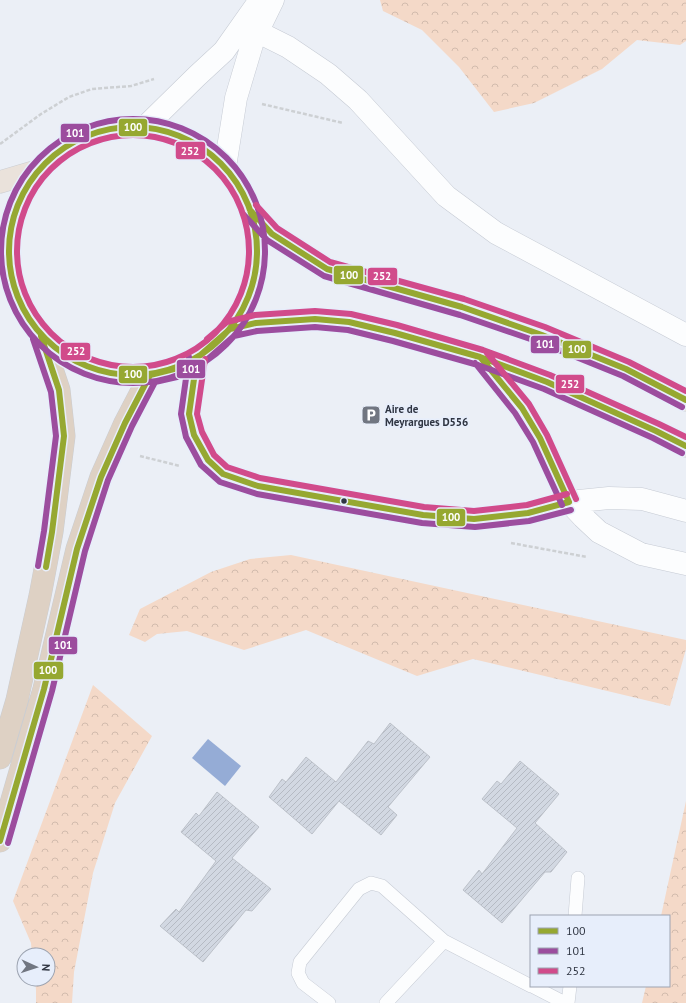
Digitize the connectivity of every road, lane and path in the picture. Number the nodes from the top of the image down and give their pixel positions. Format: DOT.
graph roads {
  1 [pos="260,0"];
  2 [pos="273,0"];
  3 [pos="258,32"];
  4 [pos="160,76"];
  5 [pos="256,103"];
  6 [pos="345,124"];
  7 [pos="145,127"];
  8 [pos="0,144"];
  9 [pos="225,167"];
  10 [pos="37,171"];
  11 [pos="0,182"];
  12 [pos="250,210"];
  13 [pos="5,266"];
  14 [pos="230,329"];
  15 [pos="686,335"];
  16 [pos="41,336"];
  17 [pos="480,357"];
  18 [pos="197,358"];
  19 [pos="150,375"];
  20 [pos="686,400"];
  21 [pos="686,446"];
  22 [pos="569,502"];
  23 [pos="686,511"];
  24 [pos="686,564"];
  25 [pos="0,758"];
  26 [pos="0,841"];
  27 [pos="578,878"];
  28 [pos="575,915"];
  29 [pos="444,942"];
  30 [pos="530,985"];
  31 [pos="533,987"];
  32 [pos="570,987"];
  33 [pos="329,1003"];
  34 [pos="386,1003"];
  35 [pos="567,1003"];
  1 -- 7 [label="street"];
  2 -- 3 [label="street"];
  3 -- 9 [label="street"];
  3 -- 15 [label="street"];
  4 -- 8 [label="path"];
  5 -- 6 [label="path"];
  7 -- 9 [label="main road"];
  7 -- 10 [label="main road"];
  9 -- 12 [label="main road"];
  10 -- 11 [label="main road"];
  10 -- 13 [label="main road"];
  12 -- 14 [label="main road"];
  12 -- 20 [label="main road"];
  13 -- 16 [label="main road"];
  14 -- 17 [label="main road"];
  14 -- 18 [label="main road"];
  16 -- 19 [label="main road"];
  16 -- 25 [label="highway"];
  17 -- 21 [label="main road"];
  17 -- 22 [label="street"];
  18 -- 19 [label="main road"];
  18 -- 22 [label="street"];
  19 -- 26 [label="highway"];
  22 -- 23 [label="street"];
  22 -- 24 [label="street"];
  27 -- 28 [label="lane"];
  29 -- 30 [label="lane"];
  29 -- 33 [label="lane"];
  29 -- 34 [label="lane"];
  31 -- 35 [label="lane"];
  32 -- 35 [label="lane"];
}
